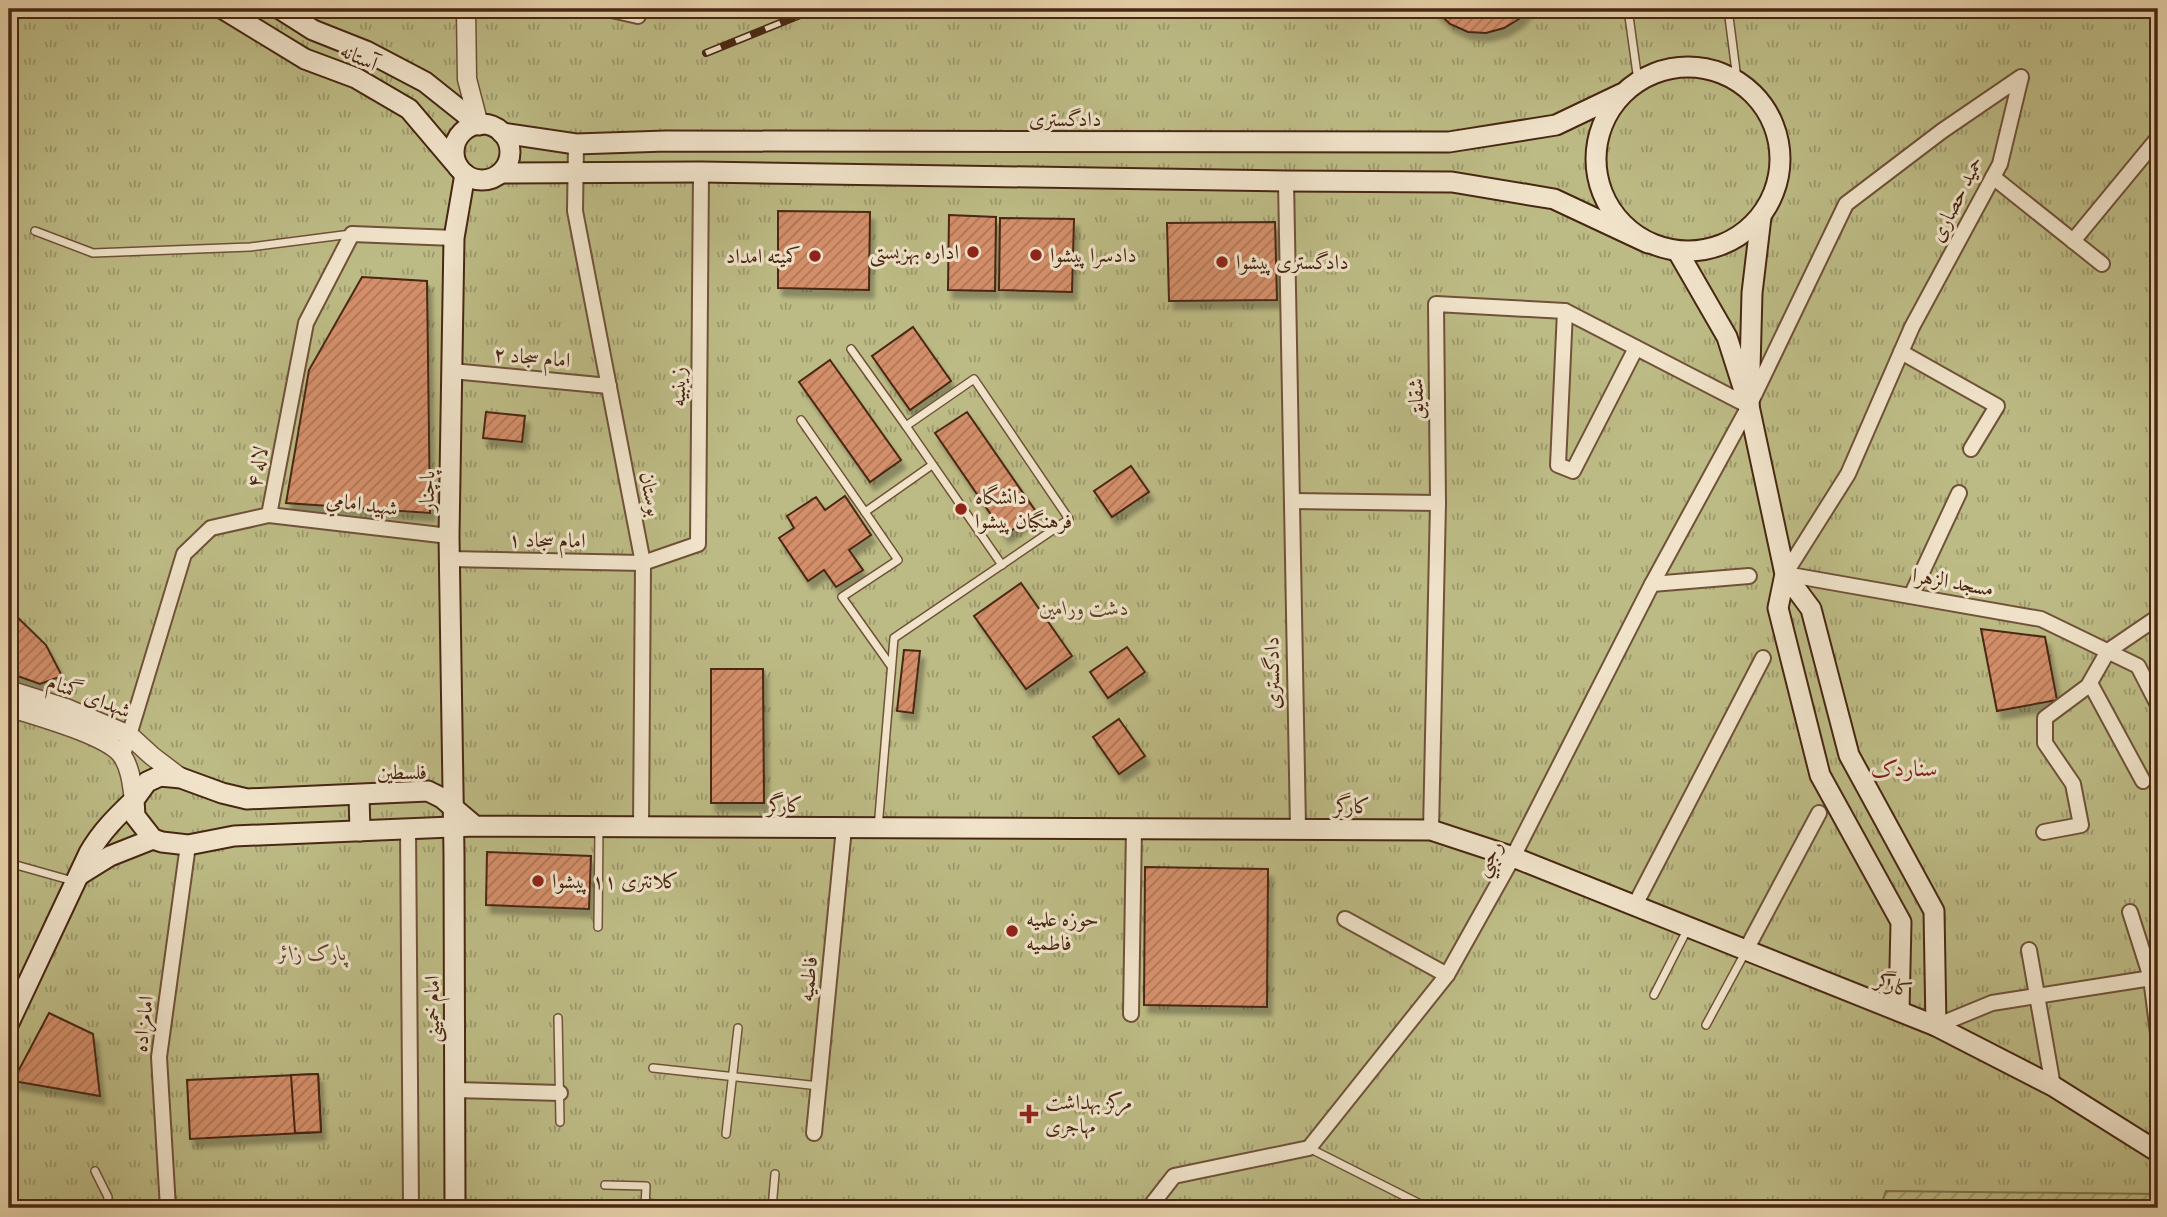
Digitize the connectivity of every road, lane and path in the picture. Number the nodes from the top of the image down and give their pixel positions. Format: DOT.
graph roads {
  1 [pos="223,9"];
  2 [pos="280,9"];
  3 [pos="466,9"];
  4 [pos="607,9"];
  5 [pos="1628,9"];
  6 [pos="1728,9"];
  7 [pos="638,16"];
  8 [pos="1737,79"];
  9 [pos="1638,81"];
  10 [pos="1621,94"];
  11 [pos="479,125"];
  12 [pos="502,133"];
  13 [pos="2158,138"];
  14 [pos="576,144"];
  15 [pos="462,171"];
  16 [pos="701,172"];
  17 [pos="501,173"];
  18 [pos="574,174"];
  19 [pos="1993,177"];
  20 [pos="1286,181"];
  21 [pos="1761,217"];
  22 [pos="35,231"];
  23 [pos="352,234"];
  24 [pos="454,238"];
  25 [pos="2073,241"];
  26 [pos="1648,243"];
  27 [pos="1678,252"];
  28 [pos="2102,264"];
  29 [pos="1564,311"];
  30 [pos="1636,348"];
  31 [pos="851,349"];
  32 [pos="1901,352"];
  33 [pos="452,371"];
  34 [pos="608,386"];
  35 [pos="1749,406"];
  36 [pos="801,420"];
  37 [pos="906,426"];
  38 [pos="1971,449"];
  39 [pos="932,465"];
  40 [pos="1959,494"];
  41 [pos="1292,501"];
  42 [pos="1438,503"];
  43 [pos="865,512"];
  44 [pos="269,515"];
  45 [pos="449,536"];
  46 [pos="450,559"];
  47 [pos="643,564"];
  48 [pos="1002,565"];
  49 [pos="1785,574"];
  50 [pos="1749,576"];
  51 [pos="1652,584"];
  52 [pos="1911,596"];
  53 [pos="2158,618"];
  54 [pos="2108,651"];
  55 [pos="1763,658"];
  56 [pos="891,666"];
  57 [pos="2090,683"];
  58 [pos="9,690"];
  59 [pos="2158,705"];
  60 [pos="9,707"];
  61 [pos="130,735"];
  62 [pos="123,755"];
  63 [pos="452,766"];
  64 [pos="181,778"];
  65 [pos="2143,780"];
  66 [pos="428,791"];
  67 [pos="359,795"];
  68 [pos="134,800"];
  69 [pos="1819,813"];
  70 [pos="453,818"];
  71 [pos="475,826"];
  72 [pos="599,827"];
  73 [pos="641,827"];
  74 [pos="844,828"];
  75 [pos="878,828"];
  76 [pos="1134,828"];
  77 [pos="1298,828"];
  78 [pos="408,829"];
  79 [pos="1431,830"];
  80 [pos="360,831"];
  81 [pos="2044,832"];
  82 [pos="153,839"];
  83 [pos="188,845"];
  84 [pos="1513,857"];
  85 [pos="9,863"];
  86 [pos="79,878"];
  87 [pos="1634,905"];
  88 [pos="2130,912"];
  89 [pos="1345,919"];
  90 [pos="598,927"];
  91 [pos="1689,927"];
  92 [pos="1746,950"];
  93 [pos="2029,950"];
  94 [pos="1447,975"];
  95 [pos="2155,977"];
  96 [pos="1654,995"];
  97 [pos="2037,996"];
  98 [pos="1899,1011"];
  99 [pos="1131,1014"];
  100 [pos="558,1018"];
  101 [pos="9,1020"];
  102 [pos="1706,1025"];
  103 [pos="1936,1026"];
  104 [pos="738,1028"];
  105 [pos="2158,1033"];
  106 [pos="653,1068"];
  107 [pos="732,1077"];
  108 [pos="819,1086"];
  109 [pos="2053,1086"];
  110 [pos="455,1090"];
  111 [pos="560,1093"];
  112 [pos="560,1122"];
  113 [pos="814,1133"];
  114 [pos="726,1134"];
  115 [pos="1308,1148"];
  116 [pos="2158,1152"];
  117 [pos="95,1171"];
  118 [pos="775,1174"];
  119 [pos="605,1185"];
  120 [pos="645,1206"];
  121 [pos="107,1208"];
  122 [pos="168,1208"];
  123 [pos="411,1208"];
  124 [pos="455,1208"];
  125 [pos="695,1208"];
  126 [pos="772,1208"];
  127 [pos="1149,1208"];
  128 [pos="1427,1208"];
  1 -- 15 [label="main road, آستانه"];
  2 -- 11 [label="main road, آستانه"];
  3 -- 11 [label="street"];
  4 -- 7 [label="street"];
  5 -- 9 [label="lane"];
  6 -- 8 [label="lane"];
  8 -- 9 [label="main road"];
  8 -- 21 [label="main road"];
  9 -- 10 [label="main road"];
  10 -- 14 [label="main road, دادگستری"];
  10 -- 26 [label="main road"];
  11 -- 12 [label="main road"];
  11 -- 15 [label="main road"];
  12 -- 14 [label="main road, دادگستری"];
  12 -- 17 [label="main road"];
  13 -- 25 [label="street"];
  14 -- 18 [label="street, بوستان"];
  15 -- 17 [label="main road"];
  15 -- 24 [label="main road, پاچنار"];
  16 -- 18 [label="main road"];
  16 -- 20 [label="main road"];
  16 -- 47 [label="street, زينبيه"];
  17 -- 18 [label="main road"];
  18 -- 34 [label="street, بوستان"];
  19 -- 25 [label="street"];
  19 -- 32 [label="street, حمید حصاری"];
  19 -- 35 [label="street, حمید حصاری"];
  20 -- 26 [label="main road"];
  20 -- 41 [label="street, دادگستری"];
  21 -- 27 [label="main road"];
  21 -- 35 [label="main road"];
  22 -- 23 [label="lane"];
  23 -- 24 [label="street"];
  23 -- 44 [label="street, لاله ۴"];
  24 -- 33 [label="main road, پاچنار"];
  25 -- 28 [label="street"];
  26 -- 27 [label="main road"];
  27 -- 35 [label="main road"];
  29 -- 30 [label="street, شقايق"];
  29 -- 30 [label="street"];
  29 -- 42 [label="street, شقايق"];
  30 -- 35 [label="street, شقايق"];
  31 -- 37 [label="lane"];
  32 -- 38 [label="street"];
  32 -- 49 [label="street, حمید حصاری"];
  33 -- 34 [label="street, امام سجاد ۲"];
  33 -- 45 [label="main road, پاچنار"];
  34 -- 47 [label="street, بوستان"];
  35 -- 49 [label="main road"];
  35 -- 51 [label="street, رجبي"];
  36 -- 43 [label="lane"];
  37 -- 39 [label="lane"];
  37 -- 48 [label="lane"];
  39 -- 43 [label="lane"];
  39 -- 48 [label="lane"];
  40 -- 52 [label="street"];
  41 -- 42 [label="street"];
  41 -- 77 [label="street, دادگستری"];
  42 -- 79 [label="street, شقايق"];
  43 -- 56 [label="lane"];
  44 -- 45 [label="street, شهيد امامي"];
  44 -- 61 [label="street, لاله ۴"];
  45 -- 46 [label="main road, پاچنار"];
  46 -- 47 [label="street, امام سجاد ۱"];
  46 -- 63 [label="main road, پاچنار"];
  47 -- 73 [label="street, بوستان"];
  48 -- 56 [label="lane"];
  49 -- 52 [label="street, مسجد الزهرا"];
  49 -- 98 [label="main road"];
  49 -- 103 [label="main road"];
  50 -- 51 [label="street"];
  51 -- 84 [label="street, رجبي"];
  52 -- 54 [label="street, مسجد الزهرا"];
  53 -- 54 [label="street"];
  54 -- 57 [label="street"];
  54 -- 59 [label="street, مسجد الزهرا"];
  55 -- 87 [label="street"];
  56 -- 75 [label="lane"];
  57 -- 65 [label="street"];
  57 -- 81 [label="street"];
  58 -- 61 [label="street, شهدای گمنام"];
  60 -- 62 [label="street, شهدای گمنام"];
  61 -- 62 [label="street, لاله ۴"];
  61 -- 64 [label="street, شهدای گمنام"];
  62 -- 68 [label="street"];
  63 -- 66 [label="main road"];
  63 -- 70 [label="main road, پاچنار"];
  64 -- 67 [label="main road, فلسطین"];
  64 -- 68 [label="main road, فلسطین"];
  66 -- 67 [label="main road, فلسطین"];
  66 -- 70 [label="main road, فلسطین"];
  67 -- 80 [label="main road"];
  68 -- 82 [label="main road"];
  68 -- 86 [label="main road, فلسطین"];
  69 -- 92 [label="street"];
  70 -- 71 [label="main road, فلسطین"];
  70 -- 78 [label="main road"];
  70 -- 110 [label="main road, امام خمینی"];
  71 -- 72 [label="main road, کارگر"];
  72 -- 73 [label="main road, کارگر"];
  72 -- 90 [label="lane"];
  73 -- 74 [label="main road, کارگر"];
  74 -- 75 [label="main road, کارگر"];
  74 -- 108 [label="street, فاطميه"];
  75 -- 76 [label="main road, کارگر"];
  76 -- 77 [label="main road, کارگر"];
  76 -- 99 [label="street"];
  77 -- 79 [label="main road, کارگر"];
  78 -- 80 [label="main road"];
  78 -- 123 [label="street"];
  79 -- 84 [label="main road, کارگر"];
  80 -- 83 [label="main road"];
  82 -- 83 [label="main road"];
  82 -- 86 [label="main road"];
  83 -- 122 [label="street, امامزاده"];
  84 -- 87 [label="main road, کارگر"];
  84 -- 94 [label="street, رجبي"];
  85 -- 86 [label="lane"];
  86 -- 101 [label="main road, فلسطین"];
  87 -- 91 [label="main road, کارگر"];
  88 -- 95 [label="street"];
  89 -- 94 [label="street"];
  91 -- 92 [label="main road, کارگر"];
  91 -- 96 [label="lane"];
  92 -- 98 [label="main road, کارگر"];
  92 -- 102 [label="lane"];
  93 -- 97 [label="street"];
  94 -- 115 [label="street, رجبي"];
  95 -- 97 [label="street"];
  95 -- 105 [label="street"];
  97 -- 103 [label="street"];
  97 -- 109 [label="street"];
  98 -- 103 [label="main road, کارگر"];
  100 -- 111 [label="lane"];
  103 -- 109 [label="main road, کارگر"];
  104 -- 107 [label="lane"];
  106 -- 107 [label="lane"];
  107 -- 108 [label="lane"];
  107 -- 114 [label="lane"];
  108 -- 113 [label="street, فاطميه"];
  109 -- 116 [label="main road, کارگر"];
  110 -- 111 [label="street"];
  110 -- 124 [label="main road, امام خمینی"];
  111 -- 112 [label="lane"];
  115 -- 127 [label="street"];
  115 -- 128 [label="lane"];
  117 -- 121 [label="lane"];
  118 -- 126 [label="lane"];
  119 -- 120 [label="lane"];
  120 -- 125 [label="lane"];
}
